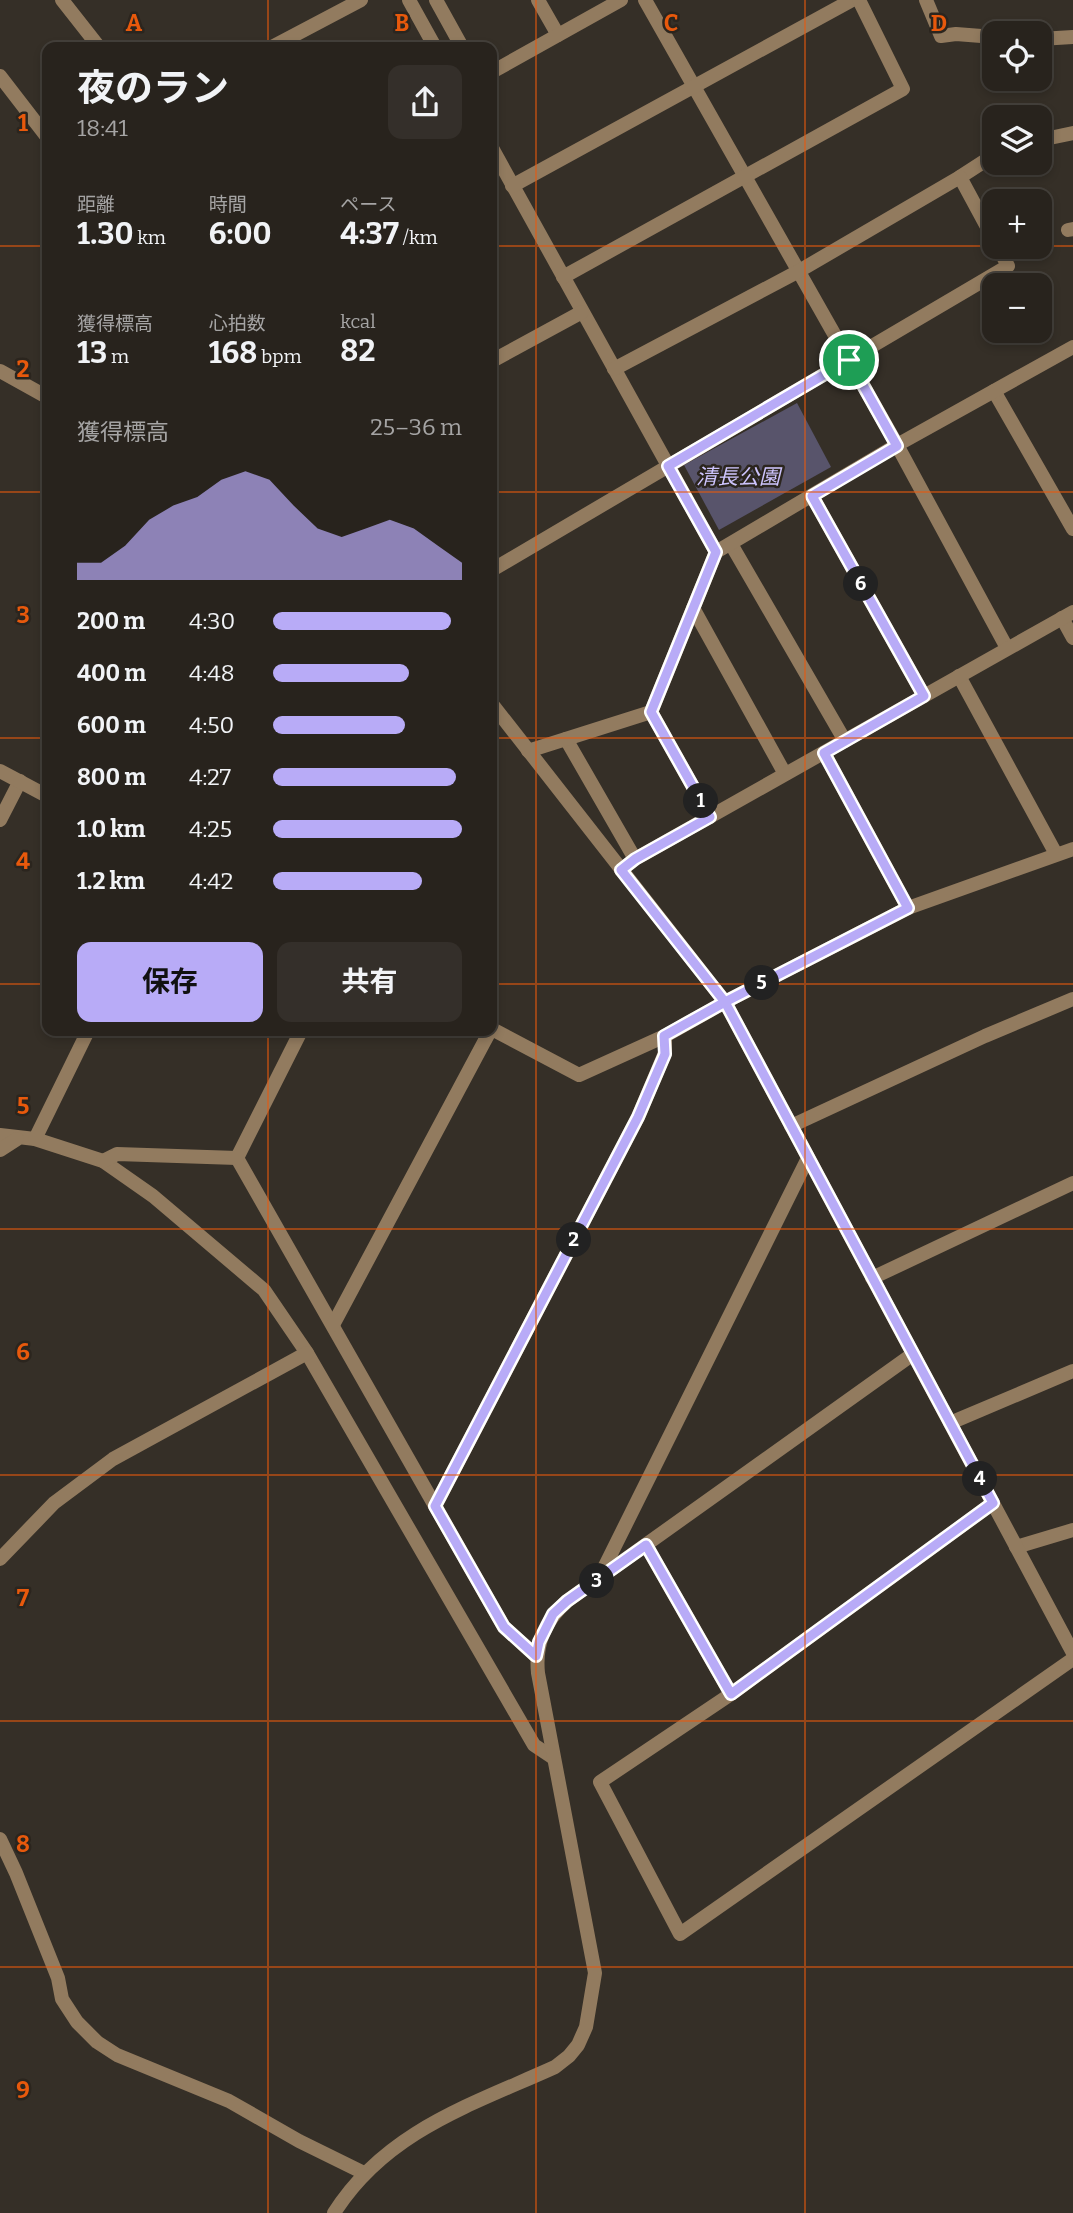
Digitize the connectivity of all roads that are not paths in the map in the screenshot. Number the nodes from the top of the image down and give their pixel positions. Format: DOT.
graph roads {
  1 [pos="62,0"];
  2 [pos="361,0"];
  3 [pos="409,0"];
  4 [pos="436,0"];
  5 [pos="538,0"];
  6 [pos="621,0"];
  7 [pos="645,0"];
  8 [pos="852,0"];
  9 [pos="859,0"];
  10 [pos="926,0"];
  11 [pos="558,35"];
  12 [pos="982,36"];
  13 [pos="1073,37"];
  14 [pos="1052,38"];
  15 [pos="95,42"];
  16 [pos="281,42"];
  17 [pos="432,42"];
  18 [pos="459,42"];
  19 [pos="497,69"];
  20 [pos="0,76"];
  21 [pos="694,86"];
  22 [pos="42,131"];
  23 [pos="1073,133"];
  24 [pos="1052,137"];
  25 [pos="497,158"];
  26 [pos="982,163"];
  27 [pos="745,176"];
  28 [pos="960,177"];
  29 [pos="512,186"];
  30 [pos="982,218"];
  31 [pos="1004,259"];
  32 [pos="799,271"];
  33 [pos="563,277"];
  34 [pos="582,312"];
  35 [pos="1073,347"];
  36 [pos="497,358"];
  37 [pos="849,360"];
  38 [pos="614,369"];
  39 [pos="0,371"];
  40 [pos="994,391"];
  41 [pos="42,394"];
  42 [pos="897,446"];
  43 [pos="668,466"];
  44 [pos="812,496"];
  45 [pos="1073,529"];
  46 [pos="731,544"];
  47 [pos="716,552"];
  48 [pos="497,567"];
  49 [pos="693,608"];
  50 [pos="1068,615"];
  51 [pos="1073,638"];
  52 [pos="1007,648"];
  53 [pos="959,676"];
  54 [pos="924,696"];
  55 [pos="497,711"];
  56 [pos="651,712"];
  57 [pos="566,739"];
  58 [pos="845,741"];
  59 [pos="528,751"];
  60 [pos="824,753"];
  61 [pos="0,771"];
  62 [pos="785,774"];
  63 [pos="20,781"];
  64 [pos="42,793"];
  65 [pos="710,817"];
  66 [pos="0,820"];
  67 [pos="1073,849"];
  68 [pos="1056,854"];
  69 [pos="635,859"];
  70 [pos="621,870"];
  71 [pos="908,908"];
  72 [pos="1073,999"];
  73 [pos="725,1002"];
  74 [pos="497,1033"];
  75 [pos="86,1036"];
  76 [pos="298,1036"];
  77 [pos="488,1036"];
  78 [pos="664,1036"];
  79 [pos="791,1126"];
  80 [pos="0,1135"];
  81 [pos="17,1139"];
  82 [pos="34,1139"];
  83 [pos="0,1150"];
  84 [pos="237,1158"];
  85 [pos="808,1158"];
  86 [pos="103,1161"];
  87 [pos="1073,1183"];
  88 [pos="872,1278"];
  89 [pos="332,1325"];
  90 [pos="307,1353"];
  91 [pos="913,1353"];
  92 [pos="1073,1371"];
  93 [pos="950,1423"];
  94 [pos="993,1503"];
  95 [pos="435,1506"];
  96 [pos="1073,1530"];
  97 [pos="646,1545"];
  98 [pos="1016,1547"];
  99 [pos="0,1559"];
  100 [pos="598,1580"];
  101 [pos="1073,1653"];
  102 [pos="536,1656"];
  103 [pos="1073,1660"];
  104 [pos="731,1694"];
  105 [pos="552,1757"];
  106 [pos="0,1839"];
  107 [pos="364,2173"];
  108 [pos="334,2213"];
  1 -- 15 [label="street"];
  2 -- 16 [label="street"];
  3 -- 17 [label="street"];
  4 -- 18 [label="street"];
  5 -- 11 [label="street"];
  6 -- 11 [label="street"];
  7 -- 21 [label="street"];
  8 -- 21 [label="street"];
  9 -- 27 [label="street"];
  10 -- 12 [label="street"];
  11 -- 19 [label="street"];
  13 -- 14 [label="street"];
  20 -- 22 [label="street"];
  21 -- 27 [label="street"];
  21 -- 29 [label="street"];
  23 -- 24 [label="street"];
  25 -- 29 [label="street"];
  26 -- 28 [label="street"];
  27 -- 32 [label="street"];
  27 -- 33 [label="street"];
  28 -- 30 [label="street"];
  28 -- 32 [label="street"];
  29 -- 33 [label="street"];
  31 -- 37 [label="street"];
  32 -- 37 [label="street"];
  32 -- 38 [label="street"];
  33 -- 34 [label="street"];
  34 -- 36 [label="street"];
  34 -- 38 [label="street"];
  35 -- 40 [label="street"];
  37 -- 42 [label="street"];
  37 -- 43 [label="street"];
  38 -- 43 [label="street"];
  39 -- 41 [label="street"];
  40 -- 42 [label="street"];
  40 -- 45 [label="street"];
  42 -- 44 [label="street"];
  42 -- 52 [label="street"];
  43 -- 47 [label="street"];
  43 -- 48 [label="street"];
  44 -- 46 [label="street"];
  44 -- 54 [label="street"];
  46 -- 47 [label="street"];
  46 -- 58 [label="street"];
  47 -- 49 [label="street"];
  49 -- 56 [label="street"];
  49 -- 62 [label="street"];
  50 -- 51 [label="street"];
  50 -- 52 [label="street"];
  52 -- 53 [label="street"];
  53 -- 54 [label="street"];
  53 -- 68 [label="street"];
  54 -- 58 [label="street"];
  55 -- 59 [label="street"];
  56 -- 57 [label="street"];
  56 -- 65 [label="street"];
  57 -- 59 [label="street"];
  57 -- 69 [label="street"];
  58 -- 60 [label="street"];
  59 -- 70 [label="street"];
  60 -- 62 [label="street"];
  60 -- 71 [label="street"];
  61 -- 63 [label="street"];
  62 -- 65 [label="street"];
  63 -- 64 [label="street"];
  63 -- 66 [label="street"];
  65 -- 69 [label="street"];
  67 -- 68 [label="street"];
  68 -- 71 [label="street"];
  69 -- 70 [label="street"];
  70 -- 73 [label="street"];
  71 -- 73 [label="street"];
  72 -- 79 [label="street"];
  73 -- 78 [label="street"];
  73 -- 79 [label="street"];
  74 -- 78 [label="street"];
  75 -- 82 [label="street"];
  76 -- 84 [label="street"];
  77 -- 89 [label="street"];
  78 -- 95 [label="street"];
  79 -- 85 [label="street"];
  80 -- 81 [label="street"];
  81 -- 82 [label="street"];
  81 -- 83 [label="street"];
  82 -- 86 [label="street"];
  84 -- 86 [label="street"];
  84 -- 89 [label="street"];
  85 -- 88 [label="street"];
  85 -- 100 [label="street"];
  86 -- 90 [label="street"];
  87 -- 88 [label="street"];
  88 -- 91 [label="street"];
  89 -- 95 [label="street"];
  90 -- 99 [label="street"];
  90 -- 105 [label="street"];
  91 -- 93 [label="street"];
  91 -- 97 [label="street"];
  92 -- 93 [label="street"];
  93 -- 94 [label="street"];
  94 -- 98 [label="street"];
  94 -- 104 [label="street"];
  95 -- 102 [label="street"];
  96 -- 98 [label="street"];
  97 -- 100 [label="street"];
  97 -- 104 [label="street"];
  98 -- 101 [label="street"];
  100 -- 102 [label="street"];
  102 -- 105 [label="street"];
  103 -- 104 [label="street"];
  105 -- 107 [label="street"];
  106 -- 107 [label="street"];
  107 -- 108 [label="street"];
}
